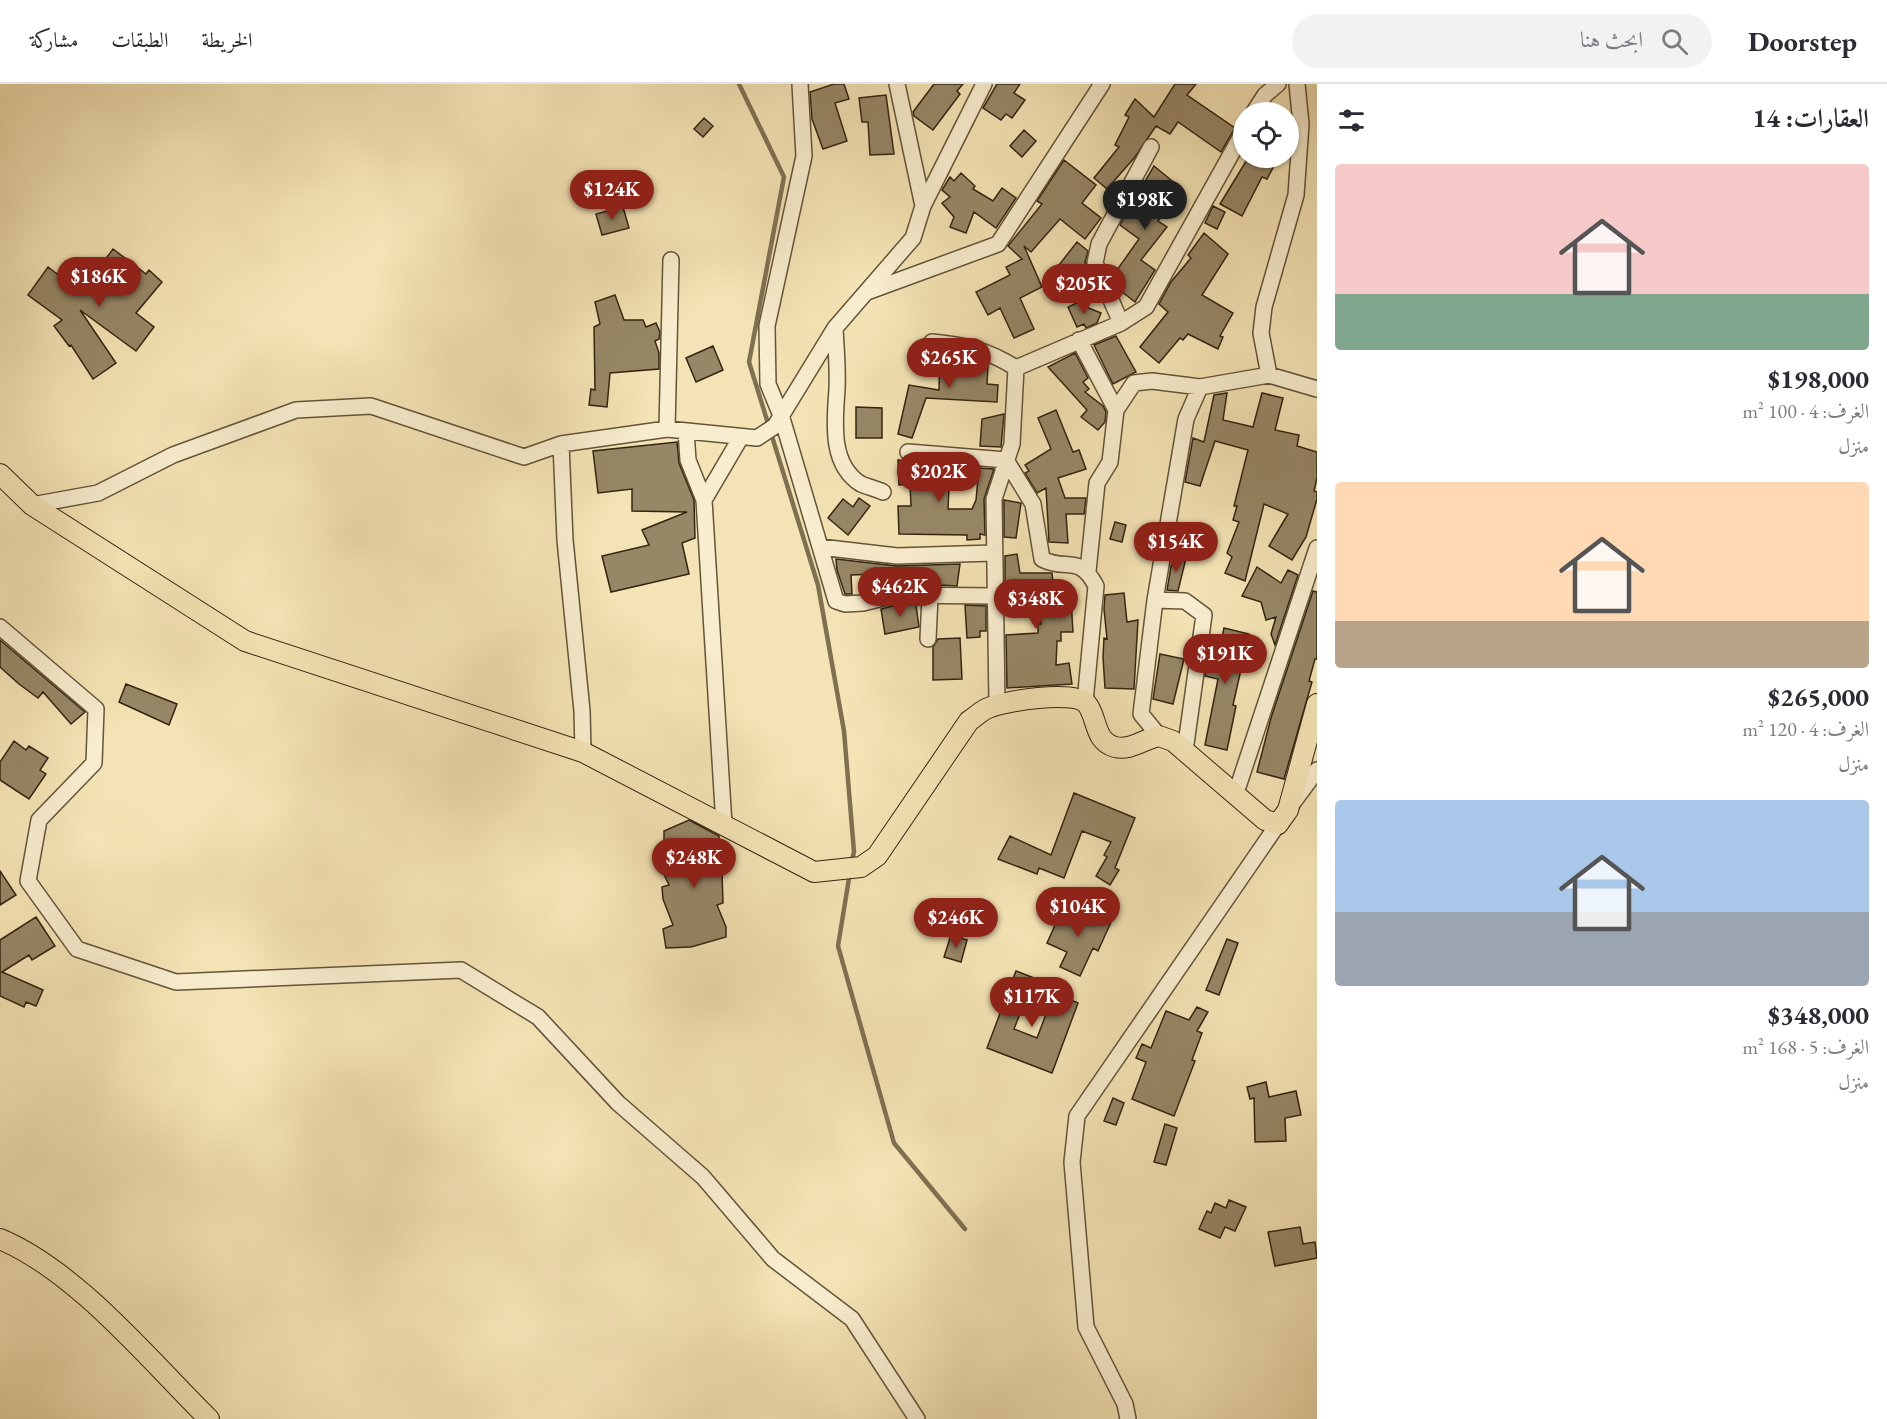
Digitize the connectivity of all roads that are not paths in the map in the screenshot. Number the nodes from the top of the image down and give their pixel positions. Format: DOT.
graph roads {
  1 [pos="800,84"];
  2 [pos="897,84"];
  3 [pos="984,84"];
  4 [pos="1102,84"];
  5 [pos="1278,84"];
  6 [pos="1297,84"];
  7 [pos="1260,102"];
  8 [pos="1151,147"];
  9 [pos="1233,151"];
  10 [pos="923,206"];
  11 [pos="671,260"];
  12 [pos="866,293"];
  13 [pos="1121,323"];
  14 [pos="835,328"];
  15 [pos="1079,340"];
  16 [pos="932,342"];
  17 [pos="1016,368"];
  18 [pos="1269,375"];
  19 [pos="1200,387"];
  20 [pos="1317,389"];
  21 [pos="1116,410"];
  22 [pos="778,422"];
  23 [pos="667,429"];
  24 [pos="686,431"];
  25 [pos="741,438"];
  26 [pos="561,444"];
  27 [pos="908,452"];
  28 [pos="1006,460"];
  29 [pos="0,474"];
  30 [pos="883,492"];
  31 [pos="704,501"];
  32 [pos="32,505"];
  33 [pos="820,548"];
  34 [pos="1317,549"];
  35 [pos="993,553"];
  36 [pos="1088,571"];
  37 [pos="994,596"];
  38 [pos="930,597"];
  39 [pos="1155,600"];
  40 [pos="0,627"];
  41 [pos="928,639"];
  42 [pos="1085,702"];
  43 [pos="998,704"];
  44 [pos="1317,704"];
  45 [pos="1159,736"];
  46 [pos="1185,751"];
  47 [pos="583,752"];
  48 [pos="1317,770"];
  49 [pos="1236,794"];
  50 [pos="1283,817"];
  51 [pos="724,825"];
  52 [pos="0,1239"];
  53 [pos="209,1419"];
  54 [pos="917,1419"];
  55 [pos="1128,1419"];
  1 -- 22 [label="street"];
  2 -- 10 [label="street"];
  3 -- 10 [label="street"];
  4 -- 12 [label="street"];
  5 -- 7 [label="street"];
  6 -- 18 [label="street"];
  8 -- 13 [label="street"];
  9 -- 13 [label="street"];
  10 -- 12 [label="street"];
  11 -- 23 [label="street"];
  12 -- 14 [label="street"];
  13 -- 15 [label="street"];
  14 -- 22 [label="street"];
  14 -- 30 [label="street"];
  15 -- 17 [label="street"];
  15 -- 21 [label="street"];
  16 -- 17 [label="street"];
  17 -- 28 [label="street"];
  18 -- 19 [label="street"];
  18 -- 20 [label="street"];
  19 -- 21 [label="street"];
  19 -- 39 [label="street"];
  21 -- 36 [label="street"];
  22 -- 25 [label="street"];
  22 -- 33 [label="street"];
  23 -- 24 [label="street"];
  23 -- 26 [label="street"];
  24 -- 25 [label="street"];
  24 -- 31 [label="street"];
  25 -- 31 [label="street"];
  26 -- 32 [label="street"];
  26 -- 47 [label="street"];
  27 -- 28 [label="street"];
  28 -- 35 [label="street"];
  28 -- 36 [label="street"];
  29 -- 32 [label="main road"];
  31 -- 51 [label="street"];
  32 -- 47 [label="main road"];
  33 -- 35 [label="street"];
  33 -- 38 [label="street"];
  34 -- 49 [label="street"];
  35 -- 37 [label="street"];
  36 -- 42 [label="street"];
  37 -- 38 [label="street"];
  37 -- 43 [label="street"];
  38 -- 41 [label="street"];
  39 -- 45 [label="street"];
  39 -- 46 [label="street"];
  40 -- 54 [label="street"];
  42 -- 43 [label="main road"];
  42 -- 45 [label="main road"];
  43 -- 51 [label="main road"];
  44 -- 50 [label="main road"];
  45 -- 46 [label="main road"];
  46 -- 49 [label="main road"];
  47 -- 51 [label="main road"];
  48 -- 50 [label="street"];
  49 -- 50 [label="main road"];
  50 -- 55 [label="street"];
  52 -- 53 [label="main road"];
}
